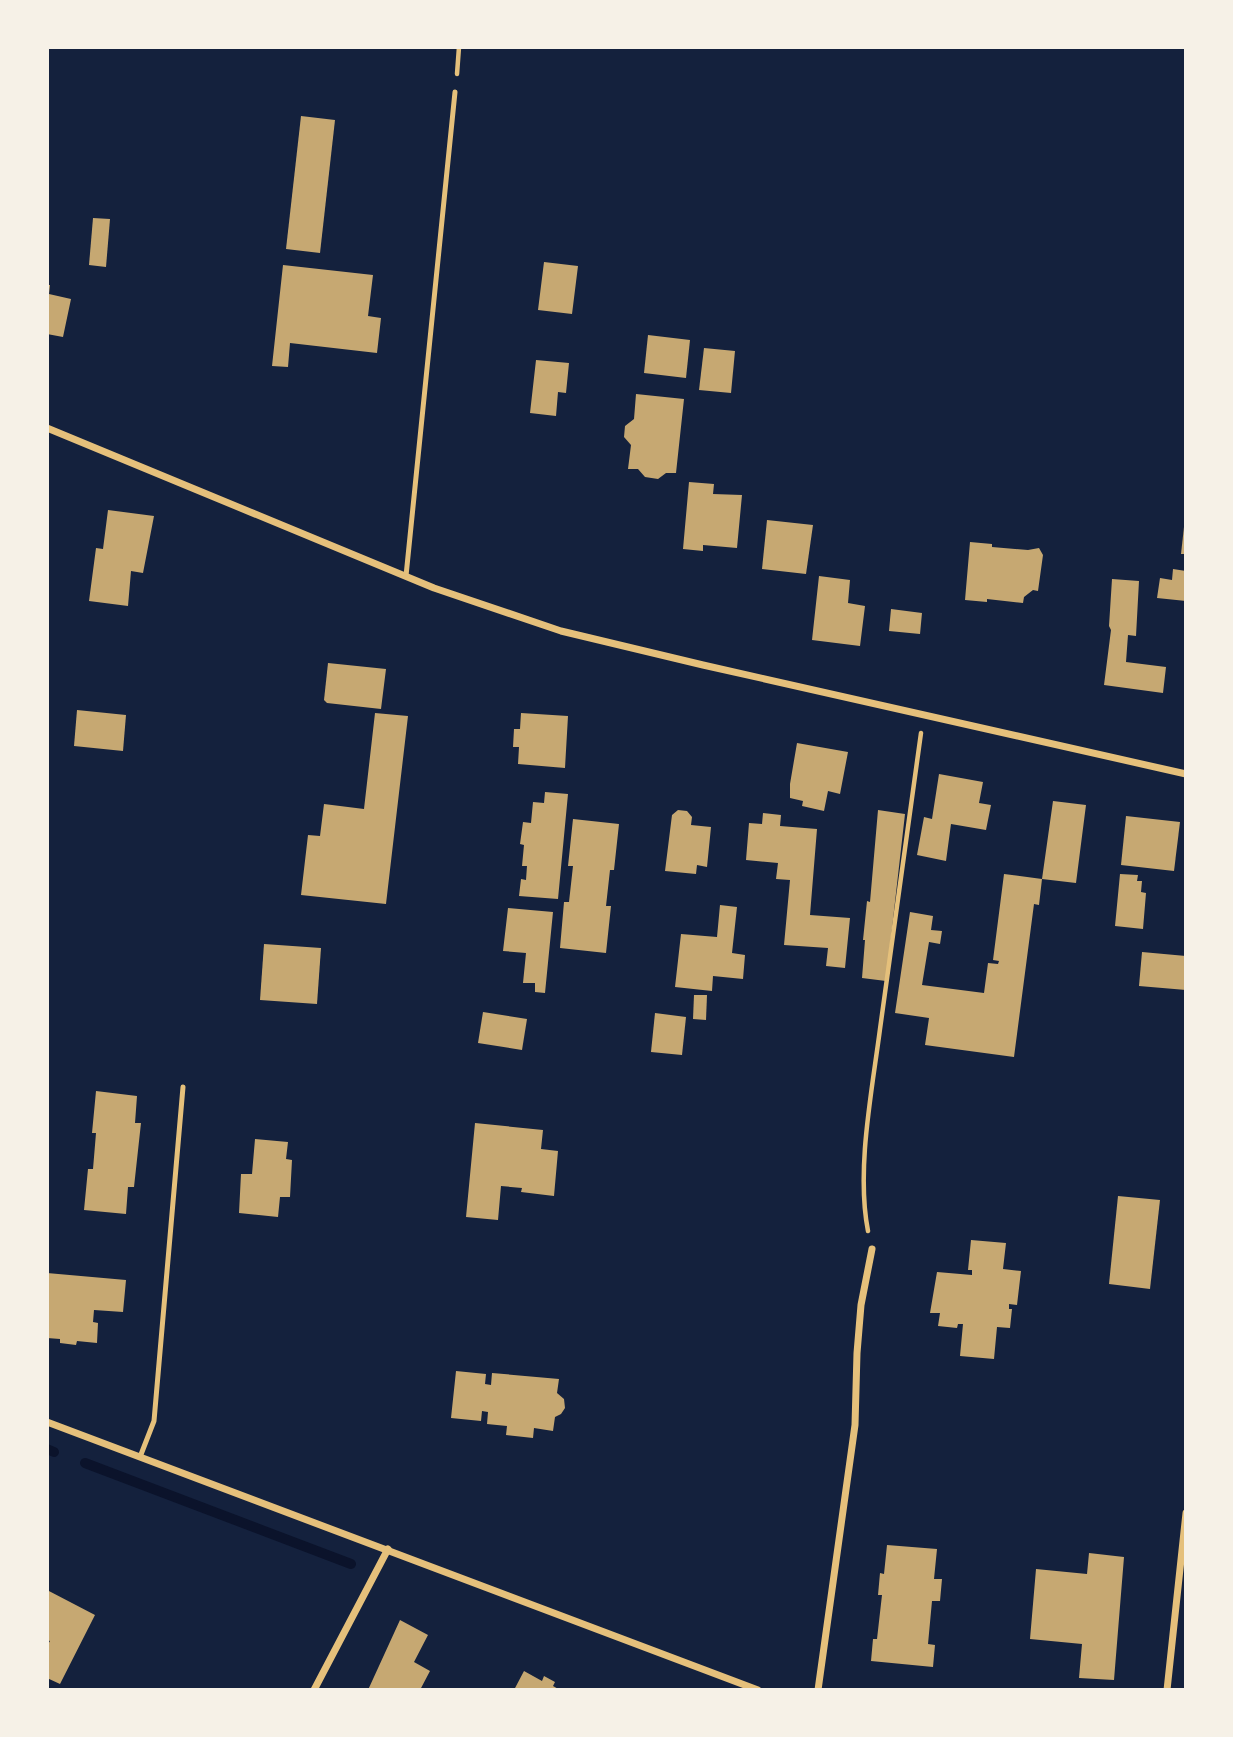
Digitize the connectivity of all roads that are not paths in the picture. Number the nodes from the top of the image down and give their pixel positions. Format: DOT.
graph roads {
  1 [pos="455,92"];
  2 [pos="47,428"];
  3 [pos="406,576"];
  4 [pos="1186,774"];
  5 [pos="183,1087"];
  6 [pos="872,1249"];
  7 [pos="47,1422"];
  8 [pos="140,1457"];
  9 [pos="1186,1513"];
  10 [pos="388,1549"];
  11 [pos="314,1690"];
  12 [pos="758,1690"];
  13 [pos="818,1690"];
  14 [pos="1167,1690"];
  1 -- 3 [label="lane"];
  2 -- 3 [label="street"];
  3 -- 4 [label="street"];
  5 -- 8 [label="lane"];
  6 -- 13 [label="street"];
  7 -- 8 [label="street"];
  8 -- 10 [label="street"];
  9 -- 14 [label="street"];
  10 -- 11 [label="street"];
  10 -- 12 [label="street"];
}
